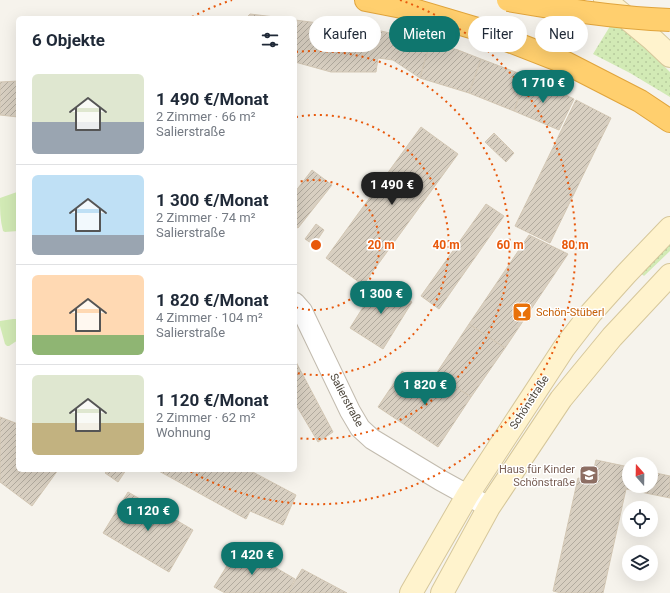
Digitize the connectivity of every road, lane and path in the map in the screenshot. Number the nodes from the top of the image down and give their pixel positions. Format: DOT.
graph roads {
  1 [pos="366,0"];
  2 [pos="508,0"];
  3 [pos="605,0"];
  4 [pos="670,20"];
  5 [pos="670,56"];
  6 [pos="670,121"];
  7 [pos="670,228"];
  8 [pos="670,275"];
  9 [pos="297,305"];
  10 [pos="467,496"];
  11 [pos="489,507"];
  12 [pos="411,593"];
  13 [pos="442,593"];
  1 -- 6 [label="highway"];
  2 -- 4 [label="highway, bridge"];
  3 -- 5 [label="street"];
  7 -- 10 [label="street, Schönstraße"];
  8 -- 11 [label="street"];
  9 -- 10 [label="street, Salierstraße"];
  10 -- 11 [label="street, Salierstraße"];
  10 -- 12 [label="street, Schönstraße"];
  11 -- 13 [label="street"];
}
